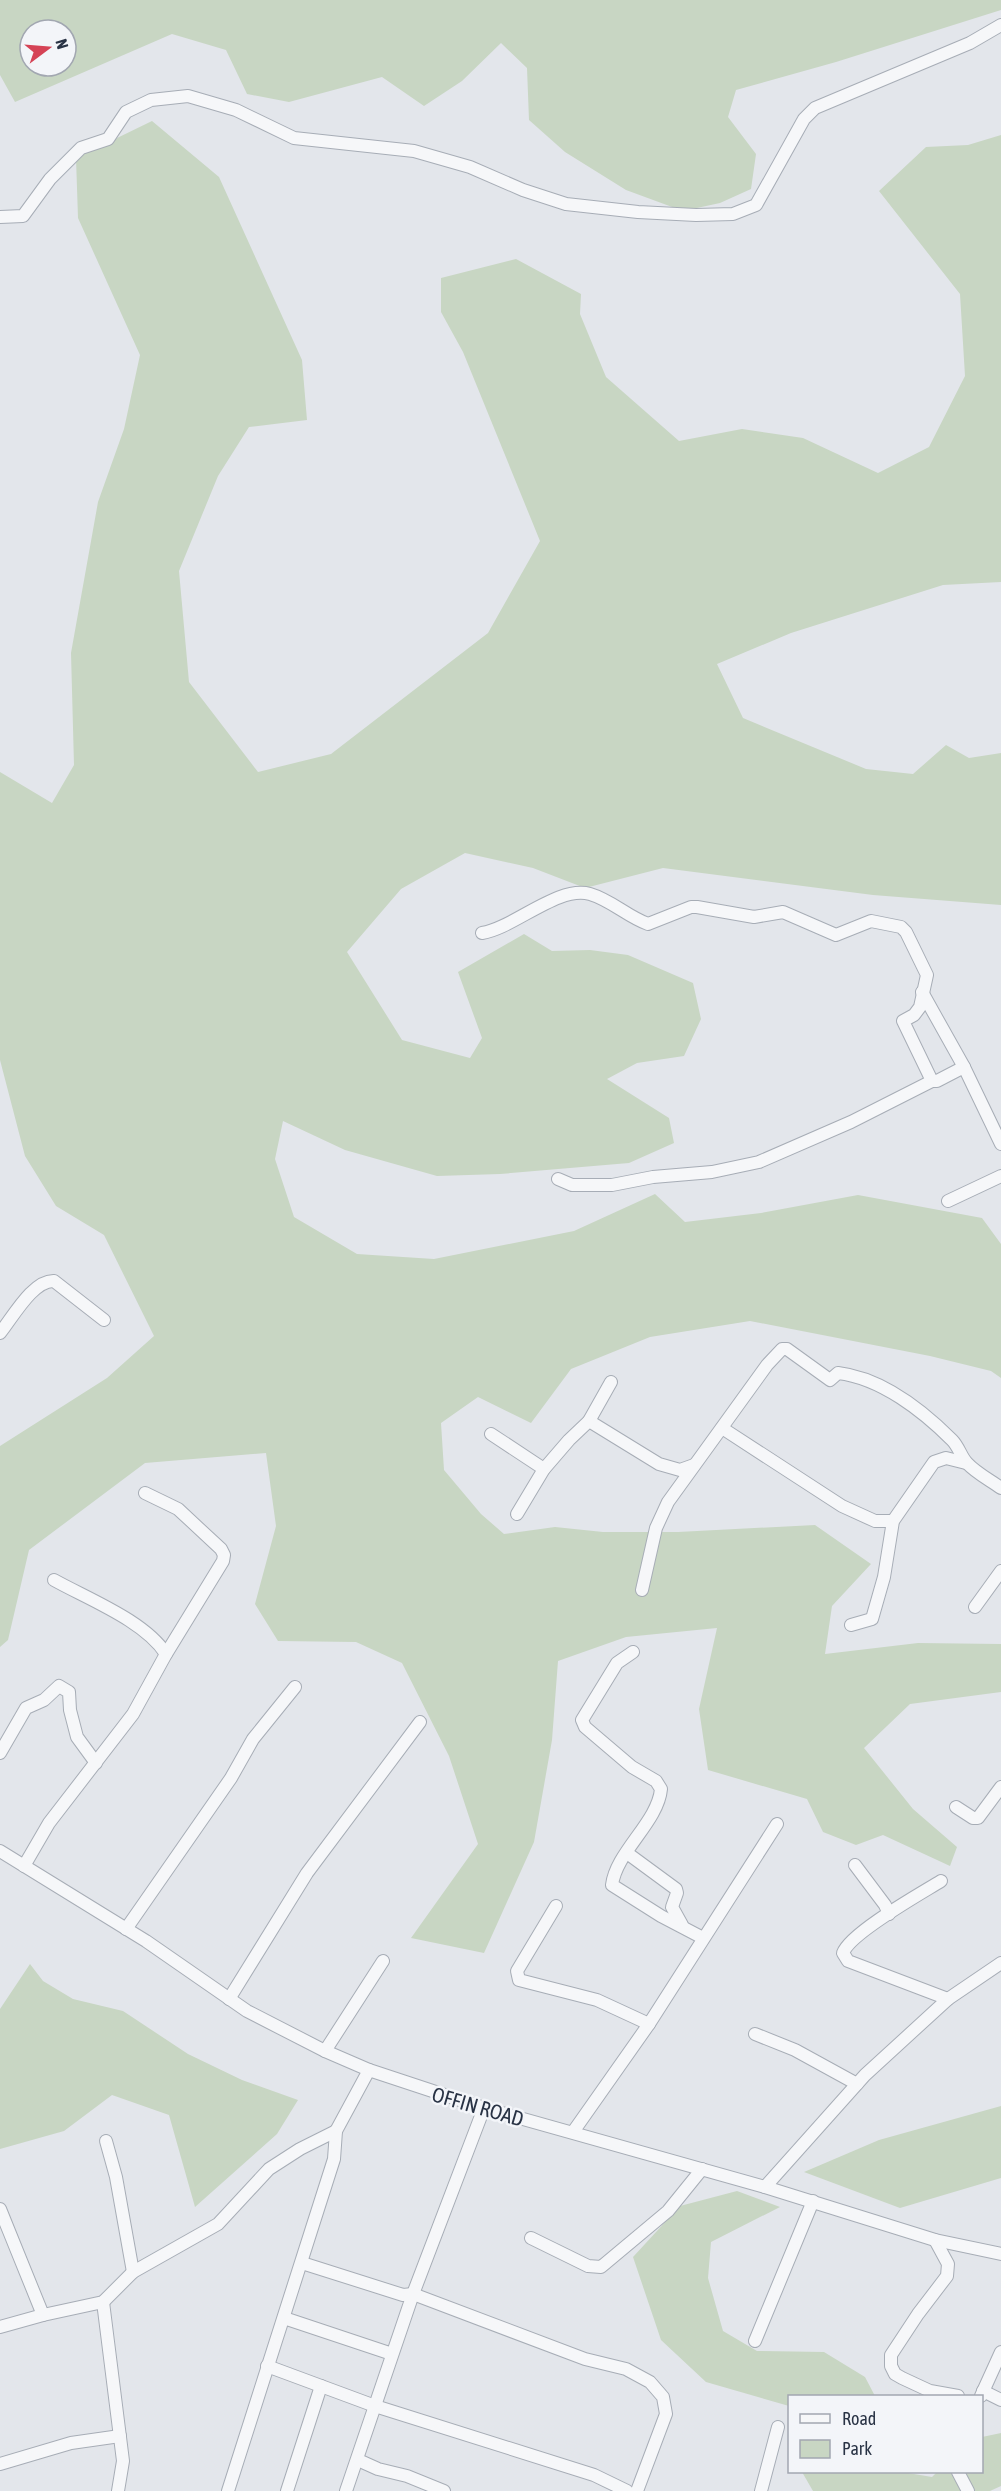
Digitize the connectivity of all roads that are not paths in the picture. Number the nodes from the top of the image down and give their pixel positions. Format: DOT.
graph roads {
  1 [pos="1001,25"];
  2 [pos="0,216"];
  3 [pos="482,933"];
  4 [pos="922,992"];
  5 [pos="964,1067"];
  6 [pos="932,1081"];
  7 [pos="1001,1144"];
  8 [pos="1001,1176"];
  9 [pos="558,1179"];
  10 [pos="948,1201"];
  11 [pos="104,1320"];
  12 [pos="0,1333"];
  13 [pos="611,1382"];
  14 [pos="589,1421"];
  15 [pos="722,1428"];
  16 [pos="491,1434"];
  17 [pos="966,1463"];
  18 [pos="695,1465"];
  19 [pos="544,1469"];
  20 [pos="1001,1488"];
  21 [pos="145,1493"];
  22 [pos="516,1514"];
  23 [pos="893,1521"];
  24 [pos="1001,1571"];
  25 [pos="54,1580"];
  26 [pos="642,1590"];
  27 [pos="975,1607"];
  28 [pos="851,1625"];
  29 [pos="633,1652"];
  30 [pos="166,1654"];
  31 [pos="295,1687"];
  32 [pos="420,1722"];
  33 [pos="0,1753"];
  34 [pos="96,1763"];
  35 [pos="1001,1787"];
  36 [pos="956,1807"];
  37 [pos="777,1824"];
  38 [pos="0,1851"];
  39 [pos="627,1853"];
  40 [pos="855,1865"];
  41 [pos="24,1866"];
  42 [pos="941,1881"];
  43 [pos="555,1906"];
  44 [pos="889,1914"];
  45 [pos="682,1925"];
  46 [pos="126,1929"];
  47 [pos="703,1938"];
  48 [pos="383,1961"];
  49 [pos="1001,1964"];
  50 [pos="229,1999"];
  51 [pos="948,1999"];
  52 [pos="649,2024"];
  53 [pos="755,2034"];
  54 [pos="325,2051"];
  55 [pos="369,2070"];
  56 [pos="857,2084"];
  57 [pos="484,2108"];
  58 [pos="336,2131"];
  59 [pos="573,2132"];
  60 [pos="106,2141"];
  61 [pos="702,2169"];
  62 [pos="765,2187"];
  63 [pos="813,2201"];
  64 [pos="0,2209"];
  65 [pos="531,2238"];
  66 [pos="934,2240"];
  67 [pos="1001,2254"];
  68 [pos="302,2263"];
  69 [pos="133,2272"];
  70 [pos="413,2294"];
  71 [pos="103,2302"];
  72 [pos="43,2314"];
  73 [pos="284,2318"];
  74 [pos="0,2327"];
  75 [pos="755,2341"];
  76 [pos="1001,2352"];
  77 [pos="392,2354"];
  78 [pos="267,2366"];
  79 [pos="321,2386"];
  80 [pos="982,2394"];
  81 [pos="949,2395"];
  82 [pos="1001,2400"];
  83 [pos="375,2406"];
  84 [pos="778,2427"];
  85 [pos="120,2436"];
  86 [pos="358,2460"];
  87 [pos="0,2464"];
  88 [pos="959,2473"];
  89 [pos="118,2491"];
  90 [pos="228,2491"];
  91 [pos="287,2491"];
  92 [pos="346,2491"];
  93 [pos="444,2491"];
  94 [pos="627,2491"];
  95 [pos="637,2491"];
  96 [pos="761,2491"];
  97 [pos="968,2491"];
  1 -- 2 [label="street"];
  3 -- 4 [label="street"];
  4 -- 5 [label="street"];
  4 -- 6 [label="street"];
  5 -- 6 [label="street"];
  5 -- 7 [label="street"];
  6 -- 9 [label="street"];
  8 -- 10 [label="street"];
  11 -- 12 [label="street"];
  13 -- 14 [label="street"];
  14 -- 18 [label="street"];
  14 -- 19 [label="street"];
  15 -- 17 [label="street"];
  15 -- 18 [label="street"];
  15 -- 23 [label="street"];
  16 -- 19 [label="street"];
  17 -- 20 [label="street"];
  17 -- 23 [label="street"];
  18 -- 26 [label="street"];
  19 -- 22 [label="street"];
  21 -- 30 [label="street"];
  23 -- 28 [label="street"];
  24 -- 27 [label="street"];
  25 -- 30 [label="street"];
  29 -- 39 [label="street"];
  30 -- 34 [label="street"];
  31 -- 46 [label="street"];
  32 -- 50 [label="street"];
  33 -- 34 [label="street"];
  34 -- 41 [label="street"];
  35 -- 36 [label="street"];
  37 -- 47 [label="street"];
  38 -- 41 [label="street, OFFIN ROAD"];
  39 -- 45 [label="street"];
  39 -- 45 [label="street"];
  40 -- 44 [label="street"];
  41 -- 46 [label="street, OFFIN ROAD"];
  42 -- 44 [label="street"];
  43 -- 52 [label="street"];
  44 -- 51 [label="street"];
  45 -- 47 [label="street"];
  46 -- 50 [label="street, OFFIN ROAD"];
  47 -- 52 [label="street"];
  48 -- 54 [label="street"];
  49 -- 51 [label="street"];
  50 -- 54 [label="street, OFFIN ROAD"];
  51 -- 56 [label="street"];
  52 -- 59 [label="street"];
  53 -- 56 [label="street"];
  54 -- 55 [label="street, OFFIN ROAD"];
  55 -- 57 [label="street, OFFIN ROAD"];
  55 -- 58 [label="street"];
  56 -- 62 [label="street"];
  57 -- 59 [label="street, OFFIN ROAD"];
  57 -- 70 [label="street"];
  58 -- 68 [label="street"];
  58 -- 69 [label="street"];
  59 -- 61 [label="street, OFFIN ROAD"];
  60 -- 69 [label="street"];
  61 -- 62 [label="street, OFFIN ROAD"];
  61 -- 65 [label="street"];
  62 -- 63 [label="street, OFFIN ROAD"];
  63 -- 66 [label="street, OFFIN ROAD"];
  63 -- 75 [label="street"];
  64 -- 72 [label="street"];
  66 -- 67 [label="street, OFFIN ROAD"];
  66 -- 81 [label="street"];
  68 -- 70 [label="street"];
  68 -- 73 [label="street"];
  69 -- 71 [label="street"];
  70 -- 77 [label="street"];
  70 -- 95 [label="street"];
  71 -- 72 [label="street"];
  71 -- 85 [label="street"];
  72 -- 74 [label="street"];
  73 -- 77 [label="street"];
  73 -- 78 [label="street"];
  76 -- 80 [label="street"];
  77 -- 83 [label="street"];
  78 -- 79 [label="street"];
  78 -- 90 [label="street"];
  79 -- 83 [label="street"];
  79 -- 91 [label="street"];
  80 -- 82 [label="street"];
  83 -- 86 [label="street"];
  83 -- 94 [label="street"];
  84 -- 96 [label="street"];
  85 -- 87 [label="street"];
  85 -- 89 [label="street"];
  86 -- 92 [label="street"];
  86 -- 93 [label="street"];
  88 -- 97 [label="street"];
}
